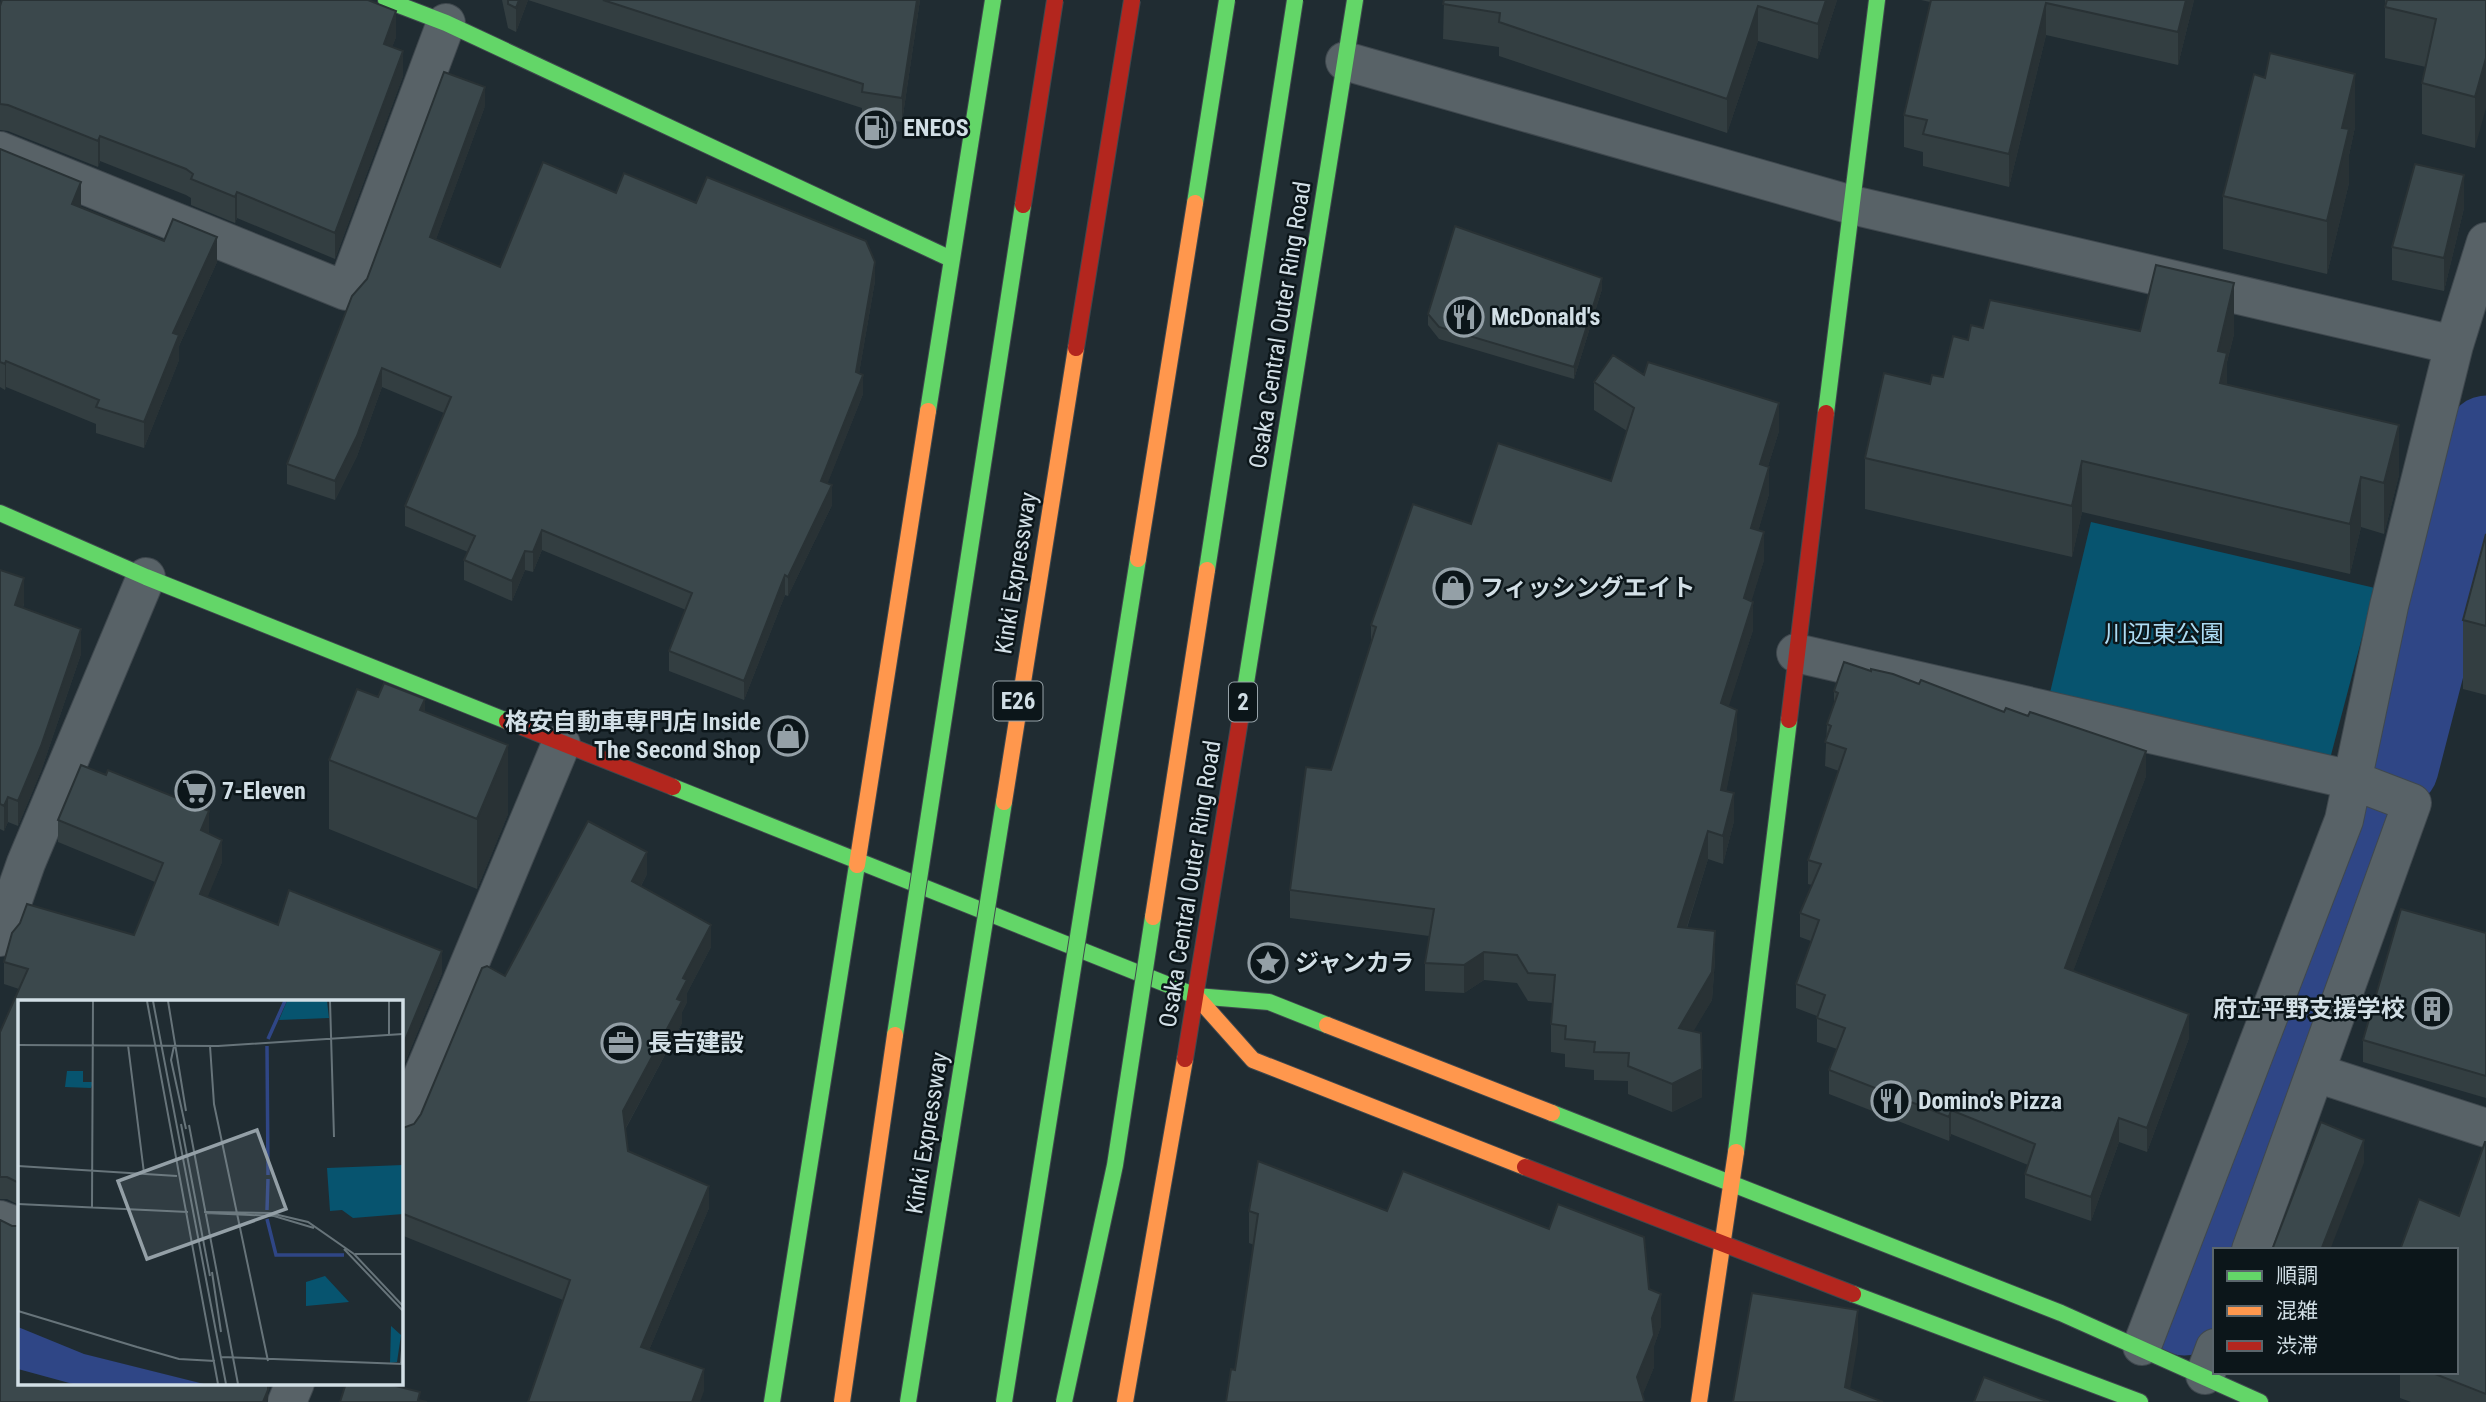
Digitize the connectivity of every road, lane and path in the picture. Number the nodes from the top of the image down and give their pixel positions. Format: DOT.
graph roads {
  1 [pos="386,0"];
  2 [pos="993,0"];
  3 [pos="1055,0"];
  4 [pos="1132,0"];
  5 [pos="1227,0"];
  6 [pos="1295,0"];
  7 [pos="1355,0"];
  8 [pos="1877,0"];
  9 [pos="448,17"];
  10 [pos="1345,61"];
  11 [pos="0,151"];
  12 [pos="1852,205"];
  13 [pos="2486,242"];
  14 [pos="951,259"];
  15 [pos="2454,345"];
  16 [pos="0,513"];
  17 [pos="146,577"];
  18 [pos="1796,653"];
  19 [pos="561,744"];
  20 [pos="2352,780"];
  21 [pos="13,858"];
  22 [pos="856,861"];
  23 [pos="0,937"];
  24 [pos="1196,996"];
  25 [pos="2316,1073"];
  26 [pos="402,1126"];
  27 [pos="2486,1128"];
  28 [pos="1732,1184"];
  29 [pos="0,1220"];
  30 [pos="18,1227"];
  31 [pos="1724,1243"];
  32 [pos="2252,1248"];
  33 [pos="2141,1346"];
  34 [pos="2210,1362"];
  35 [pos="2225,1374"];
  36 [pos="295,1384"];
  37 [pos="2103,1394"];
  38 [pos="287,1402"];
  39 [pos="772,1402"];
  40 [pos="842,1402"];
  41 [pos="908,1402"];
  42 [pos="1004,1402"];
  43 [pos="1064,1402"];
  44 [pos="1125,1402"];
  45 [pos="1699,1402"];
  46 [pos="2140,1402"];
  47 [pos="2260,1402"];
  1 -- 9 [label="main road"];
  2 -- 14 [label="main road"];
  3 -- 40 [label="main road, bridge"];
  4 -- 41 [label="main road, Kinki Expressway / E26, bridge"];
  5 -- 42 [label="main road, bridge"];
  6 -- 43 [label="main road, bridge"];
  7 -- 10 [label="main road, Osaka Central Outer Ring Road / 2"];
  8 -- 12 [label="main road"];
  9 -- 11 [label="street"];
  9 -- 14 [label="main road"];
  10 -- 12 [label="street"];
  10 -- 24 [label="main road, Osaka Central Outer Ring Road / 2"];
  12 -- 15 [label="street"];
  12 -- 18 [label="main road"];
  13 -- 15 [label="street"];
  14 -- 22 [label="main road"];
  15 -- 20 [label="street"];
  16 -- 17 [label="main road"];
  17 -- 19 [label="main road"];
  17 -- 21 [label="street"];
  18 -- 20 [label="street"];
  18 -- 28 [label="main road"];
  19 -- 22 [label="main road"];
  19 -- 26 [label="street"];
  20 -- 25 [label="street"];
  20 -- 33 [label="street"];
  21 -- 23 [label="street"];
  22 -- 24 [label="main road"];
  22 -- 39 [label="main road"];
  24 -- 28 [label="main road"];
  24 -- 31 [label="main road"];
  24 -- 44 [label="main road, Osaka Central Outer Ring Road / 2"];
  25 -- 27 [label="street"];
  25 -- 32 [label="street"];
  28 -- 31 [label="main road"];
  28 -- 33 [label="main road"];
  29 -- 30 [label="street"];
  31 -- 37 [label="main road"];
  31 -- 45 [label="main road"];
  33 -- 34 [label="main road"];
  35 -- 47 [label="main road"];
  36 -- 38 [label="street"];
  37 -- 46 [label="main road"];
}
